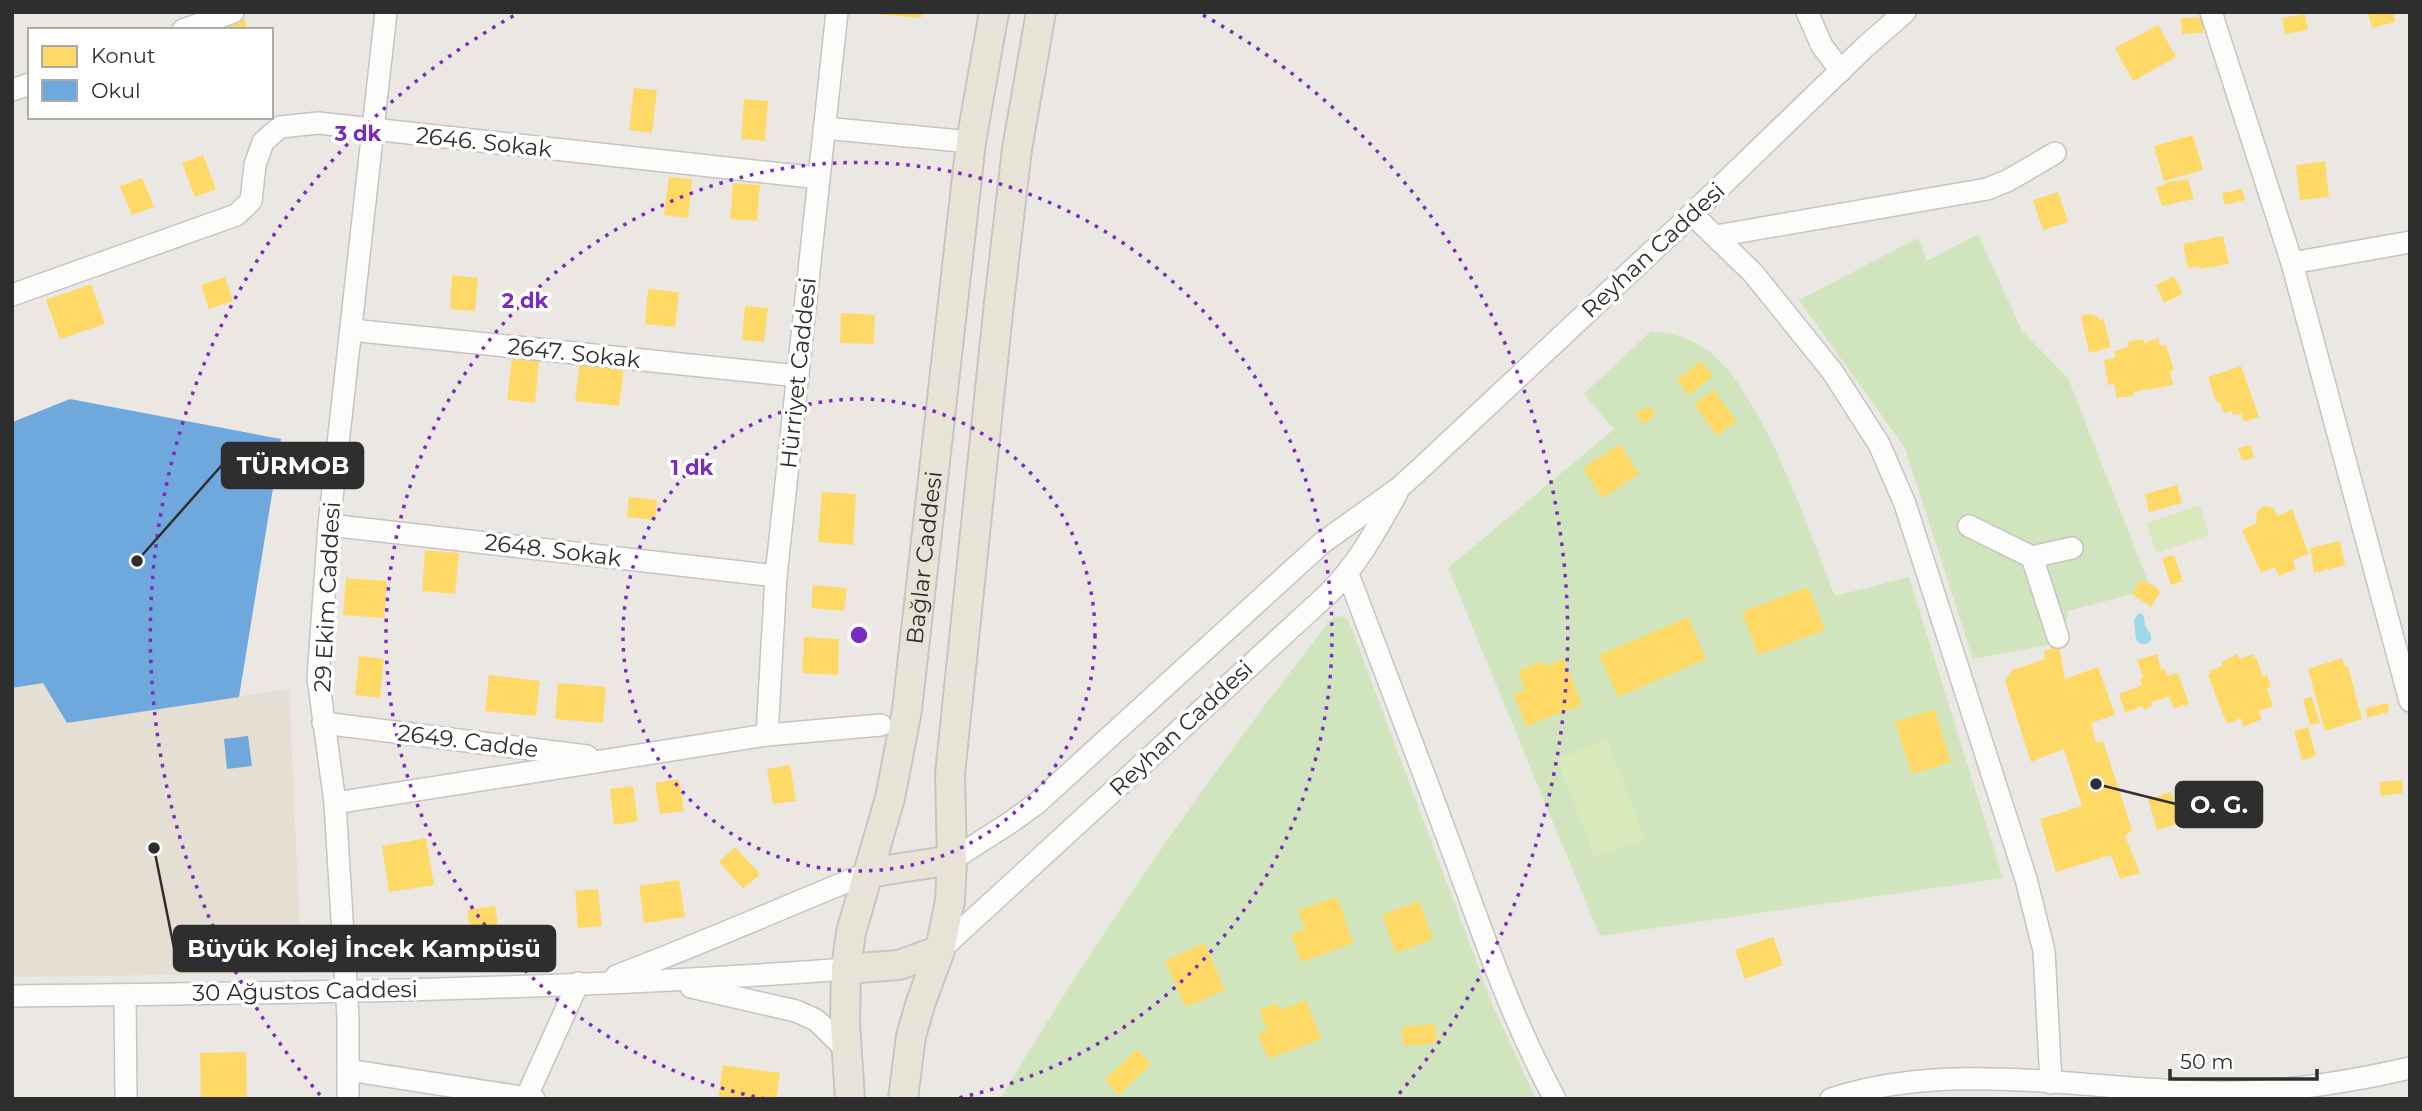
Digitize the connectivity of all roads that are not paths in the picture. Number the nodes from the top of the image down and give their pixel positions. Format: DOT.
graph roads {
  1 [pos="233,12"];
  2 [pos="386,12"];
  3 [pos="836,12"];
  4 [pos="994,12"];
  5 [pos="1041,12"];
  6 [pos="1807,12"];
  7 [pos="1905,12"];
  8 [pos="2211,12"];
  9 [pos="189,28"];
  10 [pos="1841,71"];
  11 [pos="824,128"];
  12 [pos="371,130"];
  13 [pos="971,142"];
  14 [pos="2055,153"];
  15 [pos="819,177"];
  16 [pos="1692,214"];
  17 [pos="1716,236"];
  18 [pos="2410,242"];
  19 [pos="2292,263"];
  20 [pos="12,295"];
  21 [pos="351,330"];
  22 [pos="798,376"];
  23 [pos="1399,488"];
  24 [pos="329,524"];
  25 [pos="1969,526"];
  26 [pos="2072,548"];
  27 [pos="2032,557"];
  28 [pos="1348,574"];
  29 [pos="776,576"];
  30 [pos="2058,637"];
  31 [pos="2410,701"];
  32 [pos="323,723"];
  33 [pos="881,725"];
  34 [pos="767,734"];
  35 [pos="614,759"];
  36 [pos="335,803"];
  37 [pos="952,860"];
  38 [pos="868,873"];
  39 [pos="940,950"];
  40 [pos="846,969"];
  41 [pos="658,980"];
  42 [pos="588,983"];
  43 [pos="346,992"];
  44 [pos="125,995"];
  45 [pos="12,996"];
  46 [pos="846,1049"];
  47 [pos="2410,1068"];
  48 [pos="348,1070"];
  49 [pos="2051,1083"];
  50 [pos="530,1098"];
  51 [pos="126,1099"];
  52 [pos="348,1099"];
  53 [pos="850,1099"];
  54 [pos="903,1099"];
  55 [pos="1555,1099"];
  56 [pos="1831,1099"];
  1 -- 9 [label="street"];
  2 -- 12 [label="street, 29 Ekim Caddesi"];
  3 -- 11 [label="street, Hürriyet Caddesi"];
  4 -- 13 [label="main road, Bağlar Caddesi"];
  5 -- 37 [label="main road"];
  6 -- 10 [label="street"];
  7 -- 10 [label="street, Reyhan Caddesi"];
  8 -- 19 [label="street"];
  10 -- 16 [label="street, Reyhan Caddesi"];
  11 -- 13 [label="street"];
  11 -- 15 [label="street, Hürriyet Caddesi"];
  12 -- 15 [label="street, 2646. Sokak"];
  12 -- 20 [label="street, 2646. Sokak"];
  12 -- 21 [label="street, 29 Ekim Caddesi"];
  13 -- 38 [label="main road, Bağlar Caddesi"];
  14 -- 17 [label="street"];
  15 -- 22 [label="street, Hürriyet Caddesi"];
  16 -- 17 [label="street"];
  16 -- 23 [label="street, Reyhan Caddesi"];
  17 -- 49 [label="street"];
  18 -- 19 [label="street"];
  19 -- 31 [label="street"];
  21 -- 22 [label="street, 2647. Sokak"];
  21 -- 24 [label="street, 29 Ekim Caddesi"];
  22 -- 29 [label="street, Hürriyet Caddesi"];
  23 -- 28 [label="street, Reyhan Caddesi"];
  23 -- 37 [label="street, Reyhan Caddesi"];
  24 -- 29 [label="street, 2648. Sokak"];
  24 -- 32 [label="street, 29 Ekim Caddesi"];
  25 -- 27 [label="street"];
  26 -- 27 [label="street"];
  27 -- 30 [label="street"];
  28 -- 39 [label="street, Reyhan Caddesi"];
  28 -- 55 [label="street"];
  29 -- 34 [label="street, Hürriyet Caddesi"];
  32 -- 35 [label="street, 2649. Cadde"];
  32 -- 36 [label="street, 29 Ekim Caddesi"];
  33 -- 34 [label="street, 2649. Cadde"];
  34 -- 35 [label="street, 2649. Cadde"];
  35 -- 36 [label="street, 2649. Cadde"];
  36 -- 43 [label="street, 29 Ekim Caddesi"];
  37 -- 38 [label="main road"];
  37 -- 39 [label="main road"];
  38 -- 40 [label="main road, Bağlar Caddesi"];
  38 -- 42 [label="street, 30 Ağustos Caddesi"];
  39 -- 40 [label="main road"];
  39 -- 54 [label="main road"];
  40 -- 41 [label="street, 30 Ağustos Caddesi"];
  40 -- 46 [label="main road, Bağlar Caddesi"];
  41 -- 42 [label="street, 30 Ağustos Caddesi"];
  41 -- 46 [label="street"];
  42 -- 43 [label="street, 30 Ağustos Caddesi"];
  42 -- 50 [label="street"];
  43 -- 44 [label="street, 30 Ağustos Caddesi"];
  43 -- 48 [label="street, 29 Ekim Caddesi"];
  44 -- 45 [label="street, 30 Ağustos Caddesi"];
  44 -- 51 [label="street"];
  46 -- 53 [label="main road, Bağlar Caddesi"];
  47 -- 49 [label="street"];
  48 -- 50 [label="street"];
  48 -- 52 [label="street, 29 Ekim Caddesi"];
  49 -- 56 [label="street"];
}
